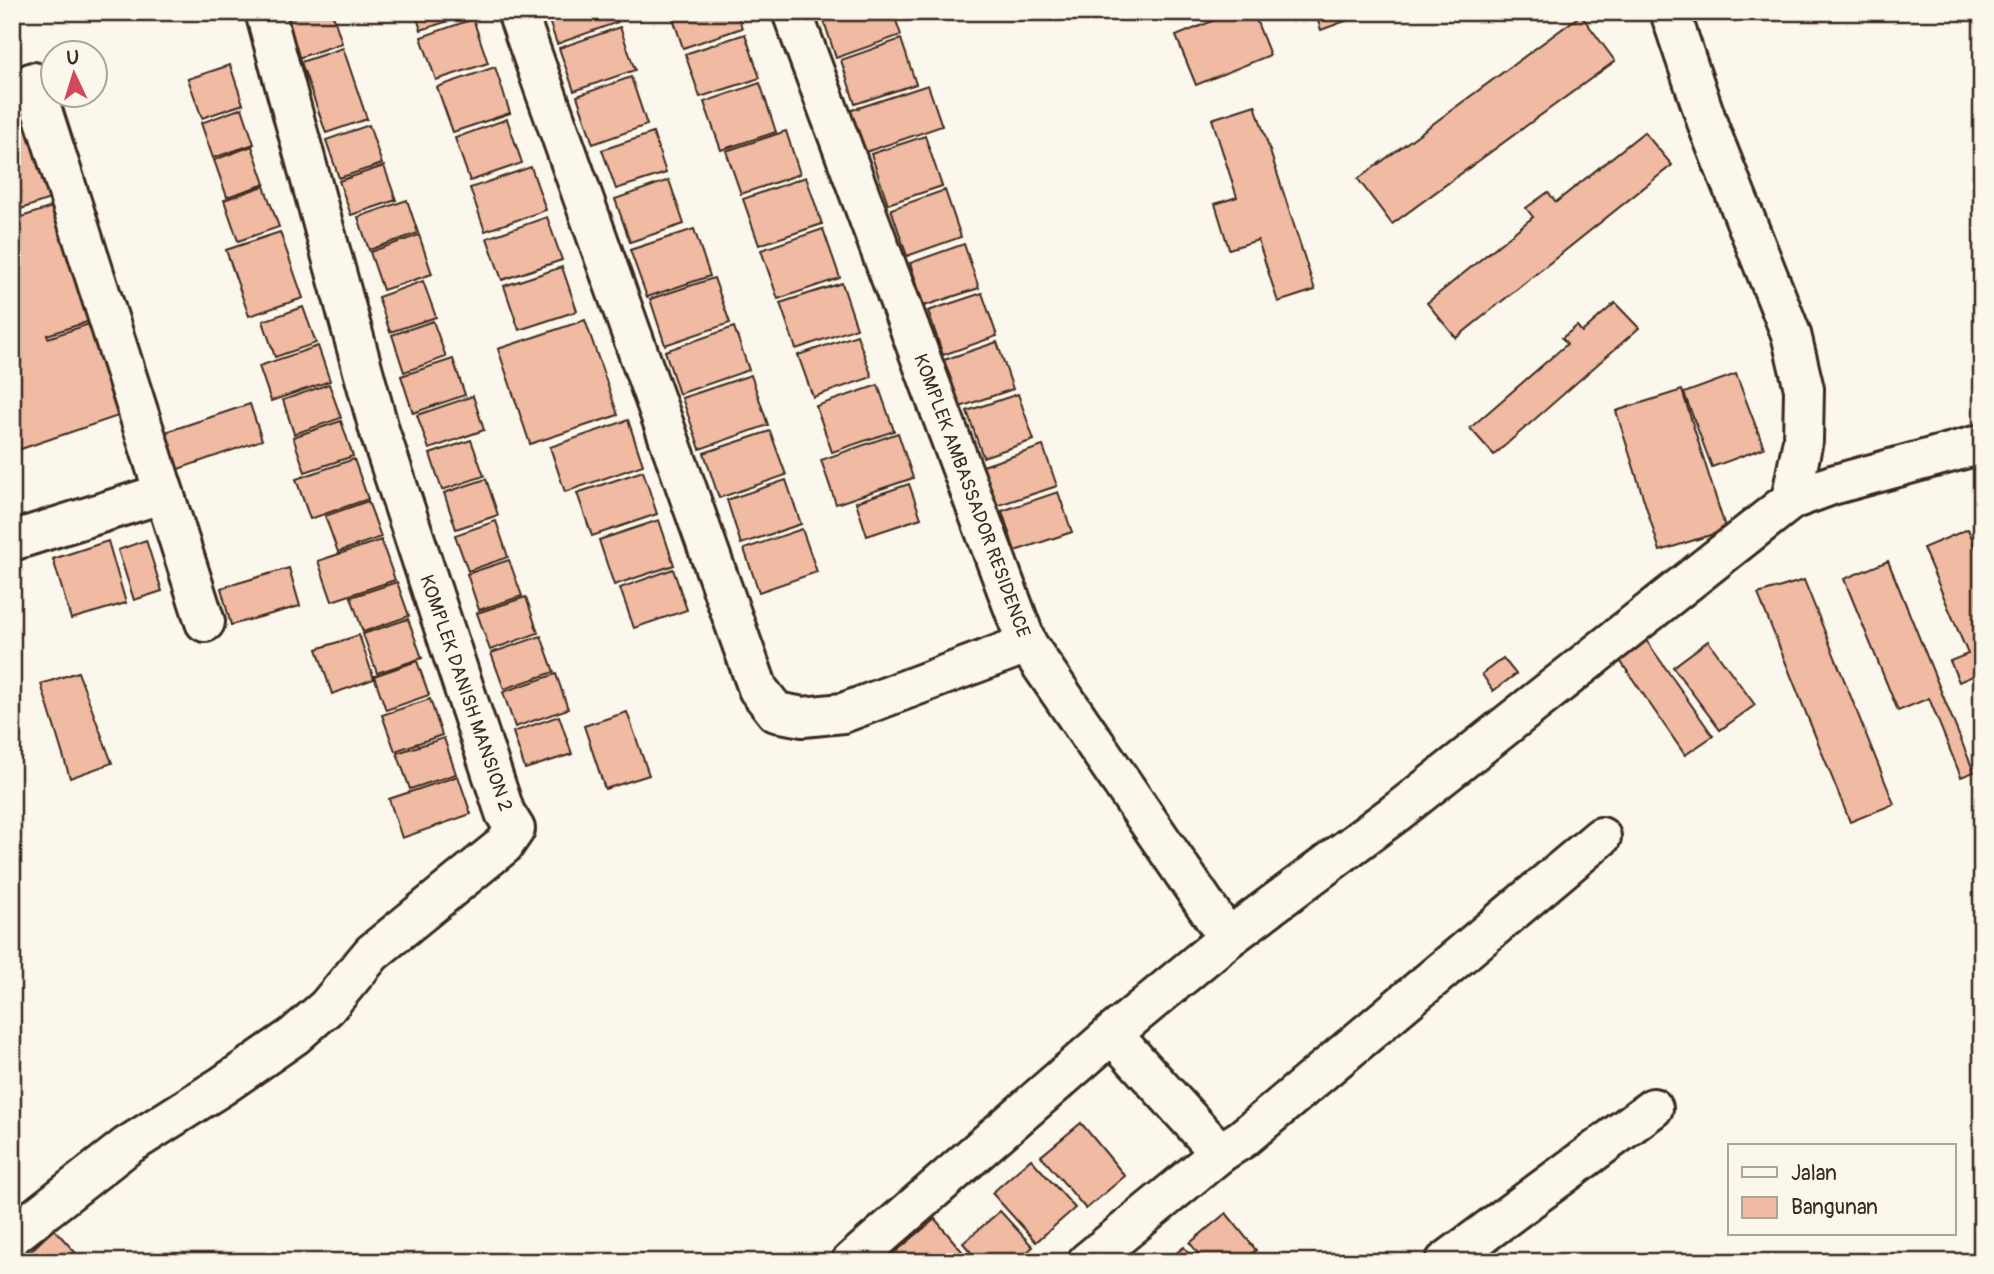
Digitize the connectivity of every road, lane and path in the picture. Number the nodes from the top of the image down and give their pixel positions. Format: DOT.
graph roads {
  1 [pos="265,12"];
  2 [pos="517,12"];
  3 [pos="792,12"];
  4 [pos="1670,12"];
  5 [pos="33,82"];
  6 [pos="1982,444"];
  7 [pos="164,493"];
  8 [pos="1791,500"];
  9 [pos="12,541"];
  10 [pos="205,622"];
  11 [pos="1027,644"];
  12 [pos="1601,837"];
  13 [pos="1228,938"];
  14 [pos="1112,1034"];
  15 [pos="1653,1108"];
  16 [pos="1220,1153"];
  17 [pos="12,1236"];
  18 [pos="851,1262"];
  19 [pos="1087,1262"];
  20 [pos="1445,1262"];
  1 -- 17 [label="street, KOMPLEK DANISH MANSION 2"];
  2 -- 11 [label="street"];
  3 -- 11 [label="street, KOMPLEK AMBASSADOR RESIDENCE"];
  4 -- 8 [label="street"];
  5 -- 7 [label="street"];
  6 -- 8 [label="street"];
  7 -- 9 [label="street"];
  7 -- 10 [label="street"];
  8 -- 13 [label="street"];
  11 -- 13 [label="street, KOMPLEK AMBASSADOR RESIDENCE"];
  12 -- 16 [label="street"];
  13 -- 14 [label="street"];
  14 -- 16 [label="street"];
  14 -- 18 [label="street"];
  15 -- 20 [label="street"];
  16 -- 19 [label="street"];
}
